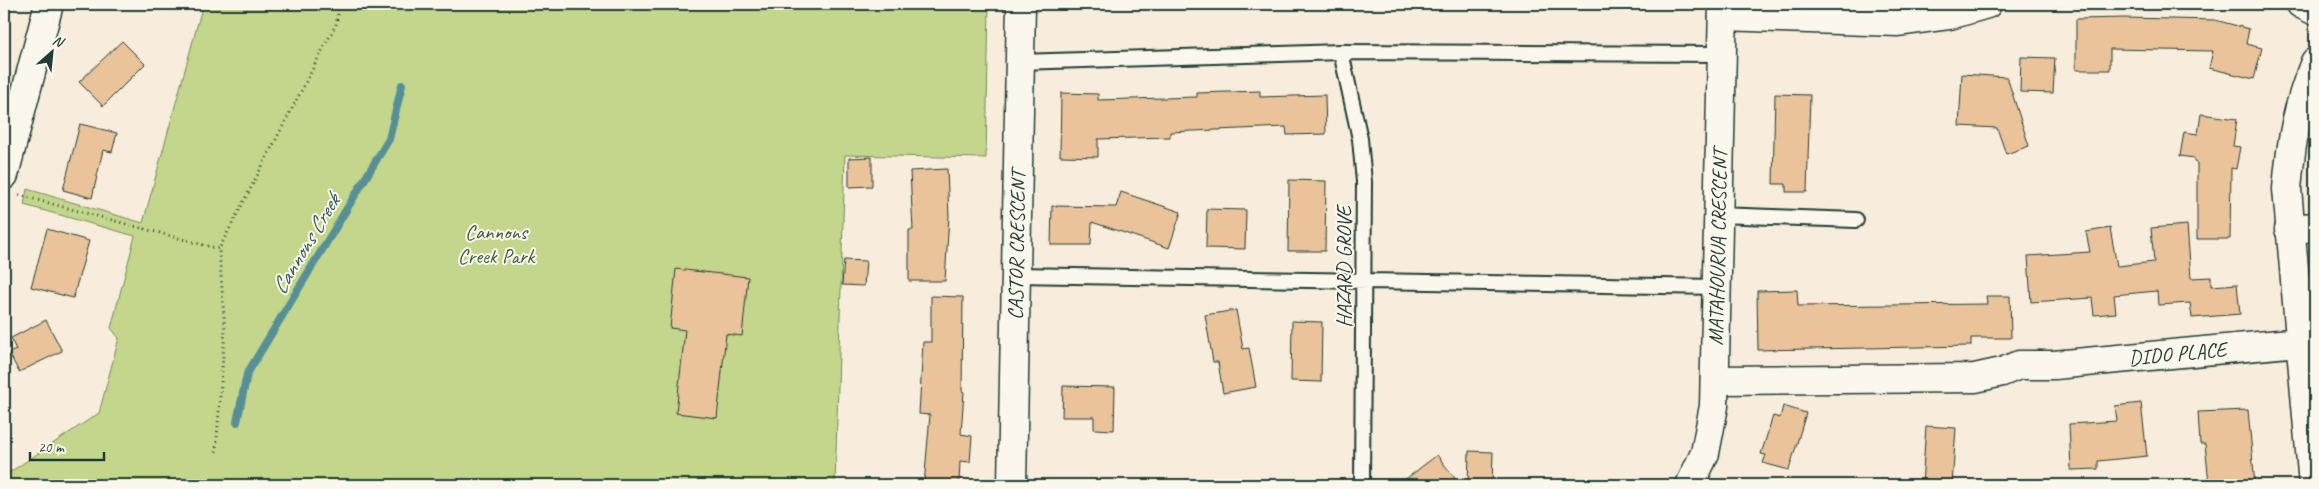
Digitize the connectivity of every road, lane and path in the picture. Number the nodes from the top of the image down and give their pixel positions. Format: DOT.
graph roads {
  1 [pos="49,4"];
  2 [pos="340,4"];
  3 [pos="1021,4"];
  4 [pos="1987,4"];
  5 [pos="2302,4"];
  6 [pos="1723,10"];
  7 [pos="2315,11"];
  8 [pos="1341,52"];
  9 [pos="1723,54"];
  10 [pos="1019,62"];
  11 [pos="2315,62"];
  12 [pos="8,184"];
  13 [pos="1718,215"];
  14 [pos="1856,220"];
  15 [pos="2302,228"];
  16 [pos="219,249"];
  17 [pos="1015,276"];
  18 [pos="1364,281"];
  19 [pos="1717,286"];
  20 [pos="2300,342"];
  21 [pos="1715,380"];
  22 [pos="2311,422"];
  23 [pos="216,452"];
  24 [pos="1012,485"];
  25 [pos="1362,485"];
  26 [pos="1690,485"];
  27 [pos="2313,485"];
  1 -- 12 [label="street"];
  2 -- 16 [label="path"];
  3 -- 10 [label="street, CASTOR CRESCENT"];
  4 -- 6 [label="street"];
  5 -- 7 [label="street"];
  6 -- 9 [label="street, MATAHOURUA CRESCENT"];
  8 -- 9 [label="lane"];
  8 -- 10 [label="lane"];
  8 -- 18 [label="lane, HAZARD GROVE"];
  9 -- 13 [label="street, MATAHOURUA CRESCENT"];
  10 -- 17 [label="street, CASTOR CRESCENT"];
  11 -- 15 [label="street"];
  12 -- 16 [label="path"];
  13 -- 14 [label="lane"];
  13 -- 19 [label="street, MATAHOURUA CRESCENT"];
  15 -- 20 [label="street"];
  16 -- 23 [label="path"];
  17 -- 18 [label="lane"];
  17 -- 24 [label="street, CASTOR CRESCENT"];
  18 -- 19 [label="lane"];
  18 -- 25 [label="lane, HAZARD GROVE"];
  19 -- 21 [label="street, MATAHOURUA CRESCENT"];
  20 -- 21 [label="street, DIDO PLACE"];
  20 -- 22 [label="street"];
  21 -- 26 [label="street, MATAHOURUA CRESCENT"];
  22 -- 27 [label="street"];
}
